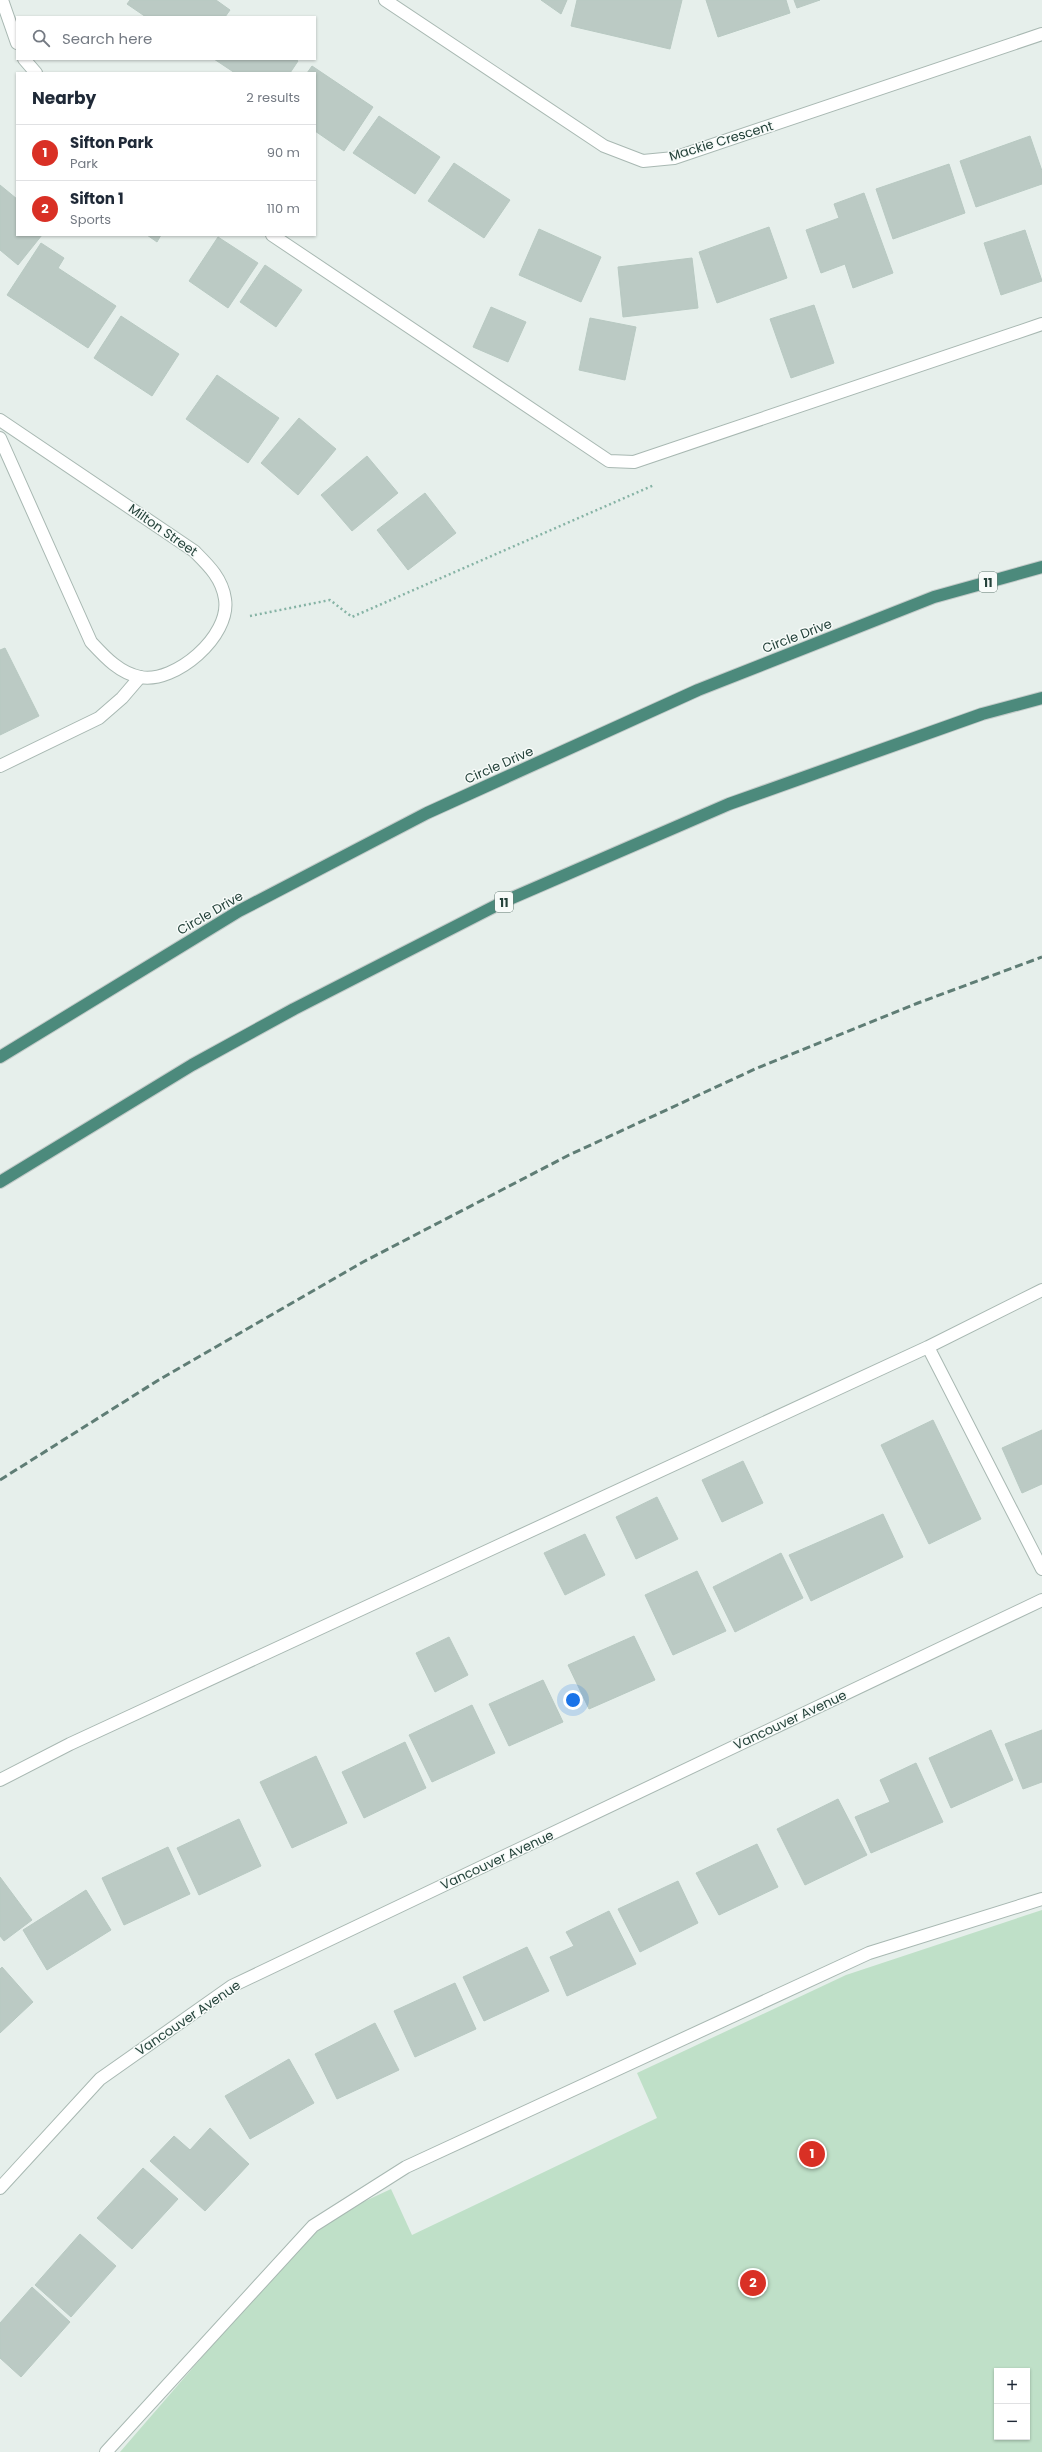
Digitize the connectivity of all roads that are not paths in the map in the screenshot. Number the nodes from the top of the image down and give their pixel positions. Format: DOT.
graph roads {
  1 [pos="2,0"];
  2 [pos="385,0"];
  3 [pos="1042,34"];
  4 [pos="16,40"];
  5 [pos="25,60"];
  6 [pos="35,72"];
  7 [pos="273,236"];
  8 [pos="1042,324"];
  9 [pos="0,420"];
  10 [pos="0,438"];
  11 [pos="1042,567"];
  12 [pos="140,677"];
  13 [pos="1042,698"];
  14 [pos="0,766"];
  15 [pos="0,1057"];
  16 [pos="0,1182"];
  17 [pos="1042,1290"];
  18 [pos="928,1347"];
  19 [pos="1042,1569"];
  20 [pos="1042,1600"];
  21 [pos="0,1780"];
  22 [pos="1042,1898"];
  23 [pos="0,2188"];
  24 [pos="106,2452"];
  1 -- 4 [label="street"];
  2 -- 3 [label="street, Mackie Crescent"];
  5 -- 6 [label="street"];
  7 -- 8 [label="street"];
  9 -- 12 [label="street, Milton Street"];
  10 -- 12 [label="street"];
  11 -- 15 [label="highway, Circle Drive / 11"];
  12 -- 14 [label="street"];
  13 -- 16 [label="highway, 11"];
  17 -- 18 [label="street"];
  18 -- 19 [label="street"];
  18 -- 21 [label="street"];
  20 -- 23 [label="street, Vancouver Avenue"];
  22 -- 24 [label="street"];
}
